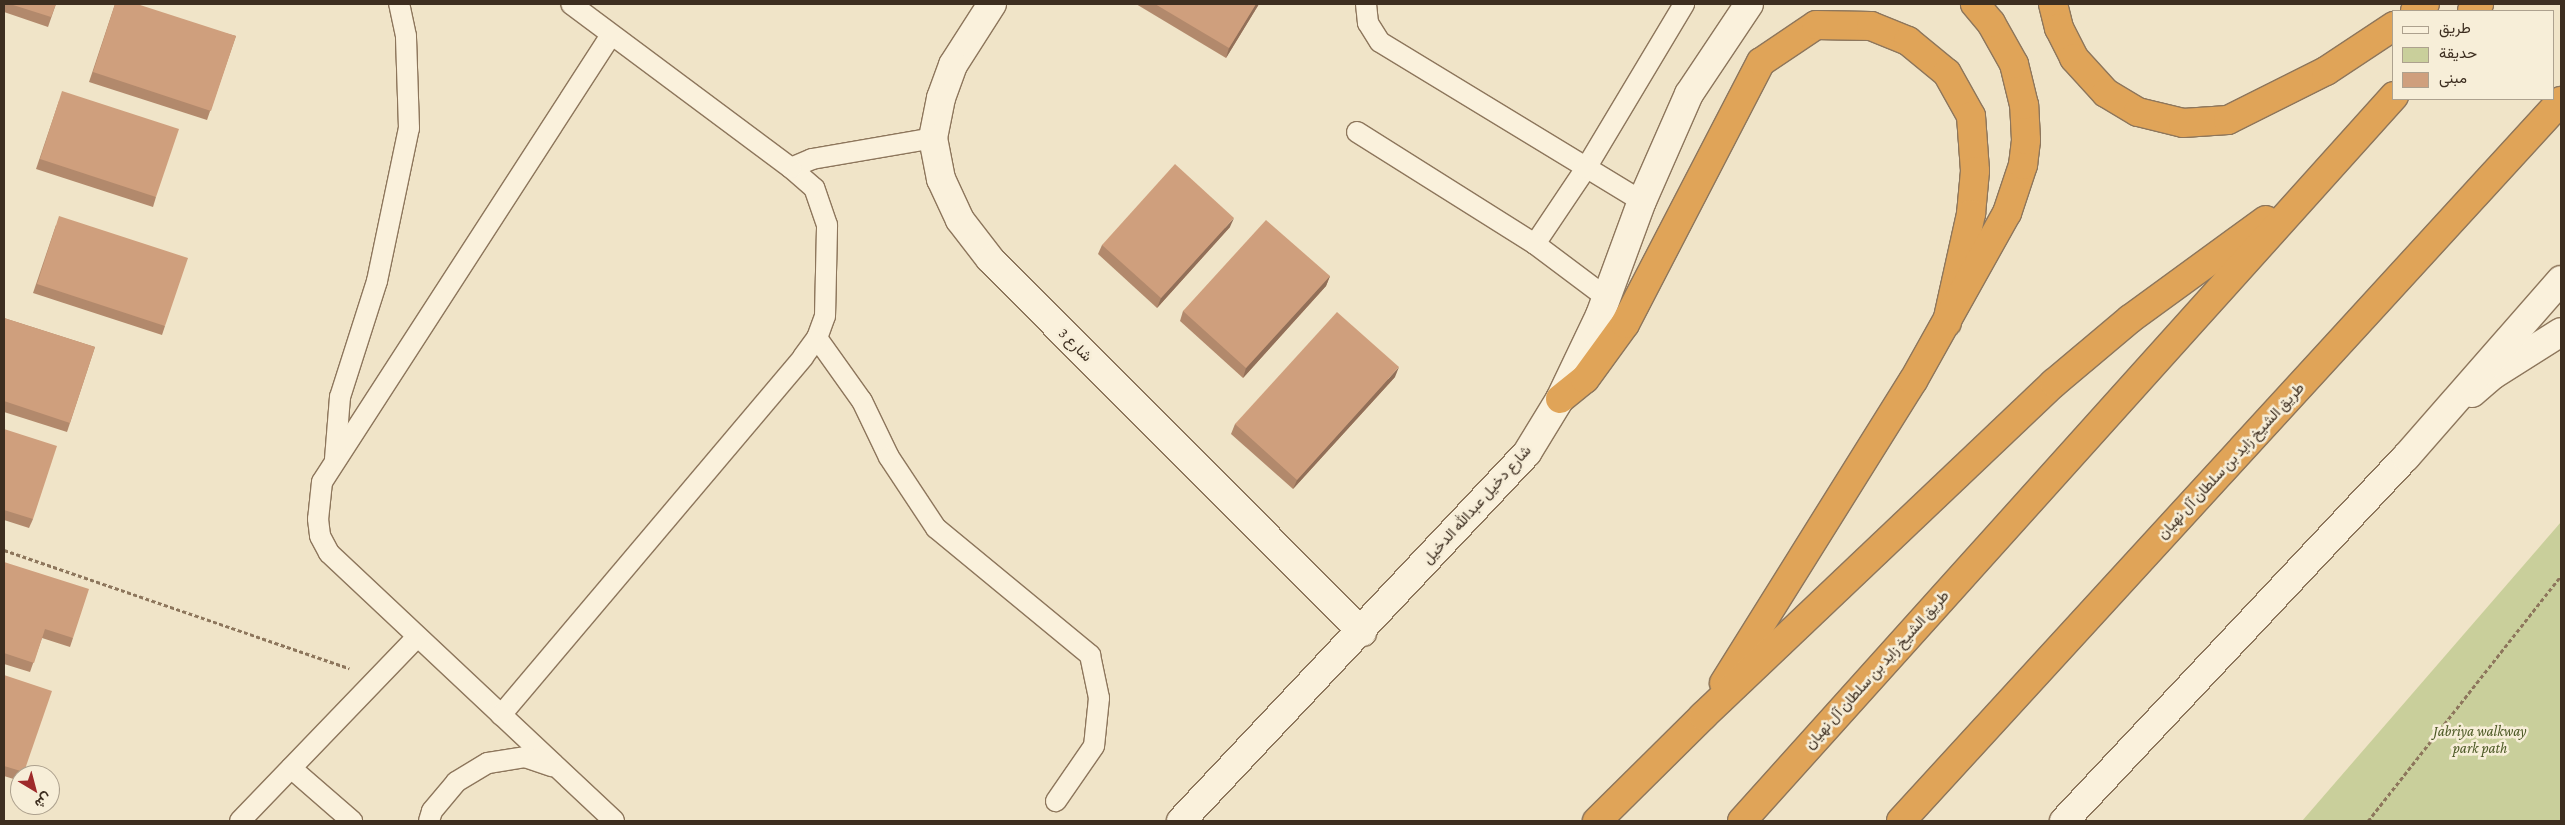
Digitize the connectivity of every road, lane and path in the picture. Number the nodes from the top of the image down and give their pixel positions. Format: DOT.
graph roads {
  1 [pos="399,4"];
  2 [pos="570,4"];
  3 [pos="992,4"];
  4 [pos="1366,4"];
  5 [pos="1684,4"];
  6 [pos="1760,4"];
  7 [pos="1975,4"];
  8 [pos="2053,4"];
  9 [pos="1744,14"];
  10 [pos="2392,27"];
  11 [pos="611,35"];
  12 [pos="2392,98"];
  13 [pos="2561,101"];
  14 [pos="1357,132"];
  15 [pos="933,138"];
  16 [pos="792,168"];
  17 [pos="1586,168"];
  18 [pos="2302,195"];
  19 [pos="1642,201"];
  20 [pos="1535,244"];
  21 [pos="2561,280"];
  22 [pos="1607,298"];
  23 [pos="1947,322"];
  24 [pos="2561,332"];
  25 [pos="817,338"];
  26 [pos="1560,400"];
  27 [pos="2406,457"];
  28 [pos="334,463"];
  29 [pos="4,550"];
  30 [pos="2561,576"];
  31 [pos="1362,632"];
  32 [pos="417,636"];
  33 [pos="378,678"];
  34 [pos="501,715"];
  35 [pos="1703,716"];
  36 [pos="291,768"];
  37 [pos="558,768"];
  38 [pos="1056,801"];
  39 [pos="240,821"];
  40 [pos="352,821"];
  41 [pos="429,821"];
  42 [pos="614,821"];
  43 [pos="1181,821"];
  44 [pos="1597,821"];
  45 [pos="1742,821"];
  46 [pos="1901,821"];
  47 [pos="2064,821"];
  48 [pos="2368,821"];
  1 -- 28 [label="lane"];
  2 -- 11 [label="lane"];
  3 -- 15 [label="street, شارع 3"];
  4 -- 17 [label="lane"];
  5 -- 17 [label="lane"];
  6 -- 9 [label="street, شارع دخيل عبدالله الدخيل"];
  7 -- 23 [label="highway"];
  8 -- 10 [label="highway"];
  9 -- 19 [label="street, شارع دخيل عبدالله الدخيل"];
  11 -- 16 [label="lane"];
  11 -- 28 [label="lane"];
  12 -- 18 [label="highway, طريق الشيخ زايد بن سلطان آل نهيان"];
  13 -- 46 [label="highway, طريق الشيخ زايد بن سلطان آل نهيان"];
  14 -- 20 [label="lane"];
  15 -- 16 [label="lane"];
  15 -- 31 [label="street, شارع 3"];
  16 -- 25 [label="lane"];
  17 -- 19 [label="lane"];
  17 -- 20 [label="lane"];
  18 -- 35 [label="highway"];
  18 -- 45 [label="highway, طريق الشيخ زايد بن سلطان آل نهيان"];
  19 -- 22 [label="street, شارع دخيل عبدالله الدخيل"];
  20 -- 22 [label="lane"];
  21 -- 27 [label="street"];
  22 -- 26 [label="street, شارع دخيل عبدالله الدخيل"];
  23 -- 26 [label="highway"];
  23 -- 35 [label="highway"];
  24 -- 27 [label="street"];
  25 -- 34 [label="lane"];
  25 -- 38 [label="lane"];
  26 -- 31 [label="street, شارع دخيل عبدالله الدخيل"];
  27 -- 47 [label="street"];
  28 -- 32 [label="lane"];
  29 -- 33 [label="path"];
  30 -- 48 [label="path"];
  31 -- 43 [label="street, شارع دخيل عبدالله الدخيل"];
  32 -- 33 [label="lane"];
  32 -- 34 [label="lane"];
  33 -- 36 [label="lane"];
  34 -- 37 [label="lane"];
  35 -- 44 [label="highway"];
  36 -- 39 [label="lane"];
  36 -- 40 [label="lane"];
  37 -- 41 [label="lane"];
  37 -- 42 [label="lane"];
}
